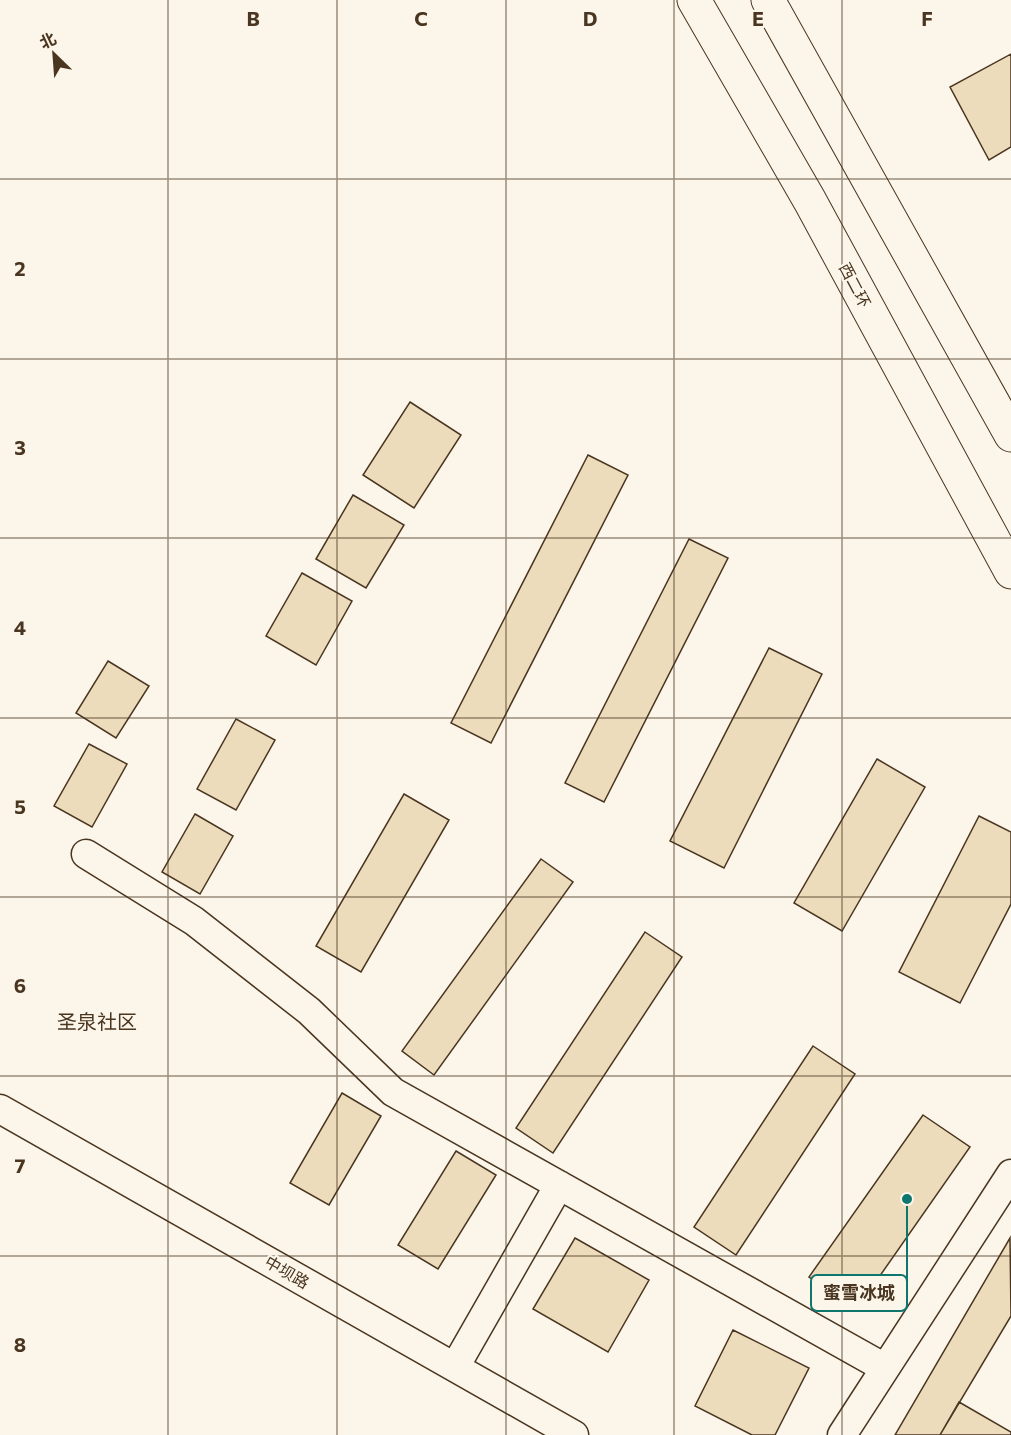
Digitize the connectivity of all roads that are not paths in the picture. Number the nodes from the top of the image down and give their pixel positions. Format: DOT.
graph roads {
  1 [pos="694,0"];
  2 [pos="768,0"];
  3 [pos="1011,435"];
  4 [pos="1011,572"];
  5 [pos="86,854"];
  6 [pos="0,1109"];
  7 [pos="1011,1174"];
  8 [pos="559,1185"];
  9 [pos="455,1367"];
  10 [pos="885,1368"];
  11 [pos="574,1435"];
  12 [pos="842,1435"];
  1 -- 4 [label="highway, 西二环"];
  2 -- 3 [label="highway"];
  5 -- 8 [label="street"];
  6 -- 9 [label="street, 中坝路"];
  7 -- 10 [label="street"];
  8 -- 9 [label="street"];
  8 -- 10 [label="street"];
  9 -- 11 [label="street, 中坝路"];
  10 -- 12 [label="street"];
}
